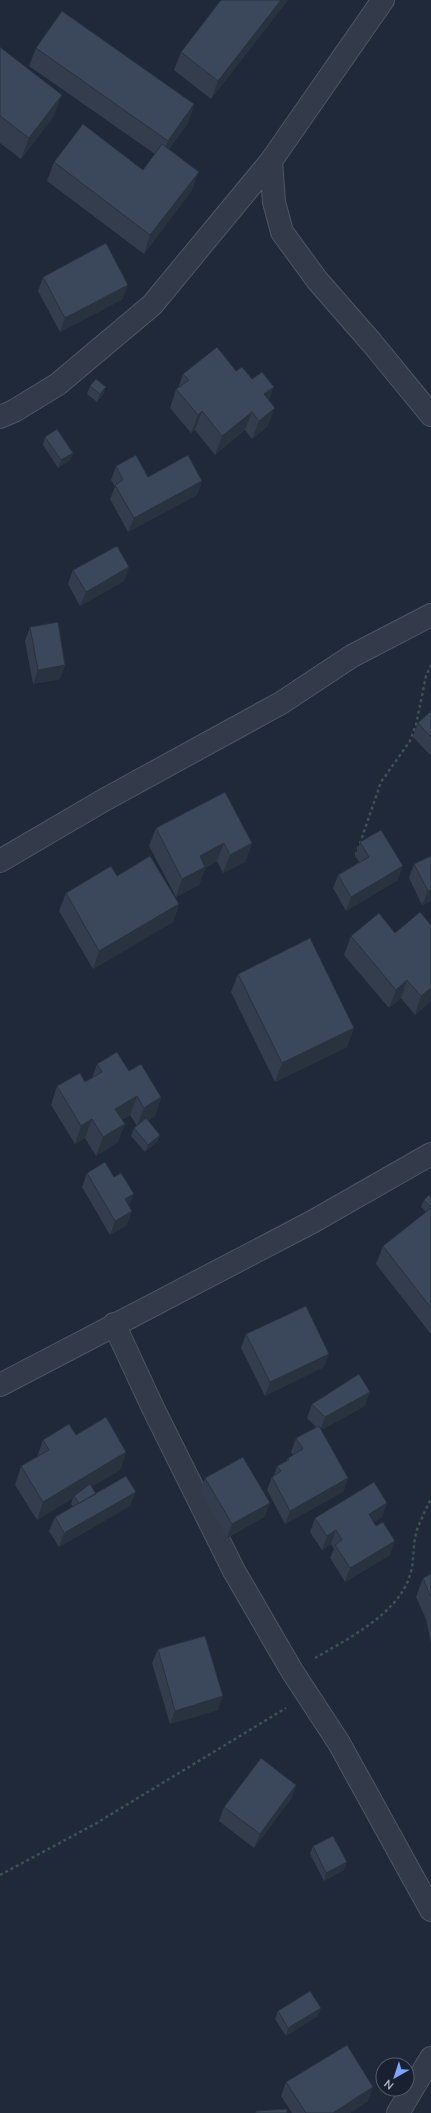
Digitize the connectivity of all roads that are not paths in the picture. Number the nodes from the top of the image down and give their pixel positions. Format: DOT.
graph roads {
  1 [pos="383,0"];
  2 [pos="271,161"];
  3 [pos="431,415"];
  4 [pos="0,417"];
  5 [pos="431,615"];
  6 [pos="0,861"];
  7 [pos="431,1154"];
  8 [pos="114,1324"];
  9 [pos="0,1385"];
  10 [pos="431,1910"];
  11 [pos="431,2058"];
  12 [pos="398,2113"];
  1 -- 2 [label="street"];
  2 -- 3 [label="street"];
  2 -- 4 [label="street"];
  5 -- 6 [label="street"];
  7 -- 8 [label="street"];
  8 -- 9 [label="street"];
  8 -- 10 [label="street"];
  11 -- 12 [label="street"];
}
